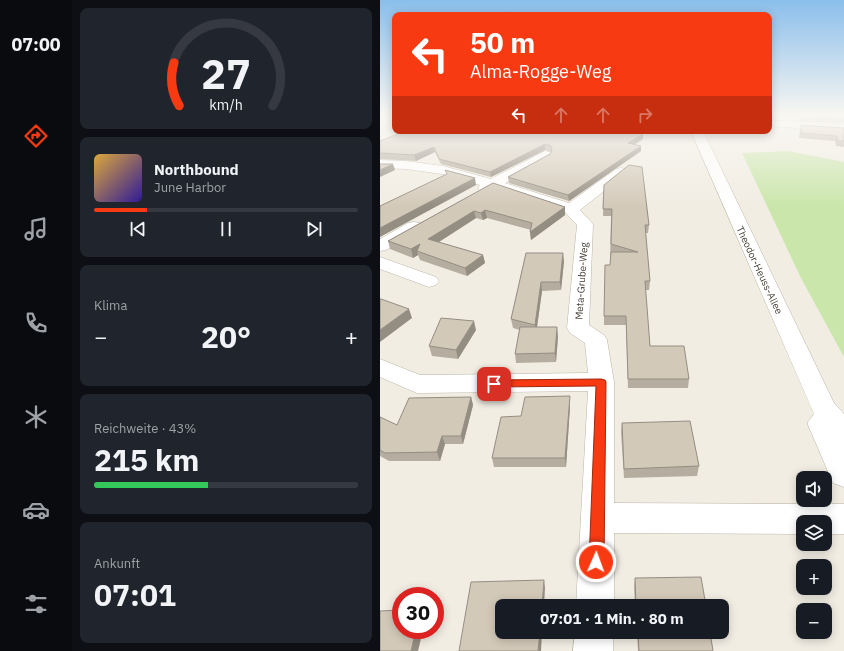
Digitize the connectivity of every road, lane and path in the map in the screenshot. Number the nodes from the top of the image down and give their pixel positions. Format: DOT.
graph roads {
  1 [pos="704,146"];
  2 [pos="544,154"];
  3 [pos="380,164"];
  4 [pos="621,172"];
  5 [pos="483,189"];
  6 [pos="571,209"];
  7 [pos="426,220"];
  8 [pos="380,246"];
  9 [pos="380,263"];
  10 [pos="430,281"];
  11 [pos="380,367"];
  12 [pos="601,382"];
  13 [pos="824,409"];
  14 [pos="844,438"];
  15 [pos="844,474"];
  16 [pos="598,517"];
  17 [pos="844,519"];
  18 [pos="595,599"];
  19 [pos="594,639"];
  20 [pos="593,651"];
  1 -- 13 [label="street, Theodor-Heuss-Allee"];
  2 -- 5 [label="street"];
  3 -- 5 [label="street, Meta-Grube-Weg"];
  4 -- 6 [label="street"];
  5 -- 6 [label="street, Meta-Grube-Weg"];
  6 -- 12 [label="street, Meta-Grube-Weg"];
  7 -- 8 [label="street"];
  9 -- 10 [label="street"];
  11 -- 12 [label="street"];
  12 -- 16 [label="street, Meta-Grube-Weg"];
  13 -- 14 [label="street, Theodor-Heuss-Allee"];
  13 -- 15 [label="street, Theodor-Heuss-Allee"];
  16 -- 17 [label="street"];
  16 -- 18 [label="street, Meta-Grube-Weg"];
  19 -- 20 [label="street"];
}
